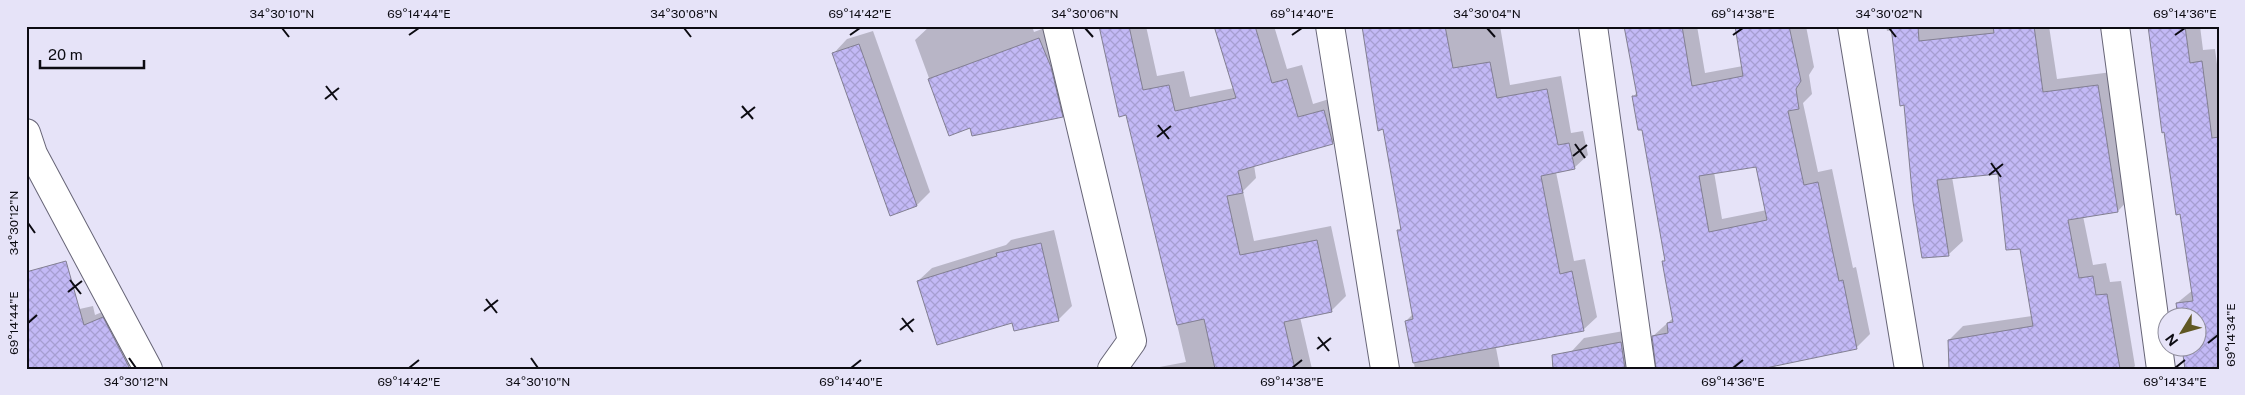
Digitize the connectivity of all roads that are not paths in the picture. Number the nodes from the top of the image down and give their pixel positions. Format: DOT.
graph roads {
  1 [pos="1057,26"];
  2 [pos="1330,26"];
  3 [pos="1593,26"];
  4 [pos="1852,26"];
  5 [pos="2115,26"];
  6 [pos="26,133"];
  7 [pos="148,369"];
  8 [pos="1112,369"];
  9 [pos="1385,369"];
  10 [pos="1641,369"];
  11 [pos="1909,369"];
  12 [pos="2161,369"];
  1 -- 8 [label="street"];
  2 -- 9 [label="street"];
  3 -- 10 [label="street"];
  4 -- 11 [label="street"];
  5 -- 12 [label="street"];
  6 -- 7 [label="street"];
}
